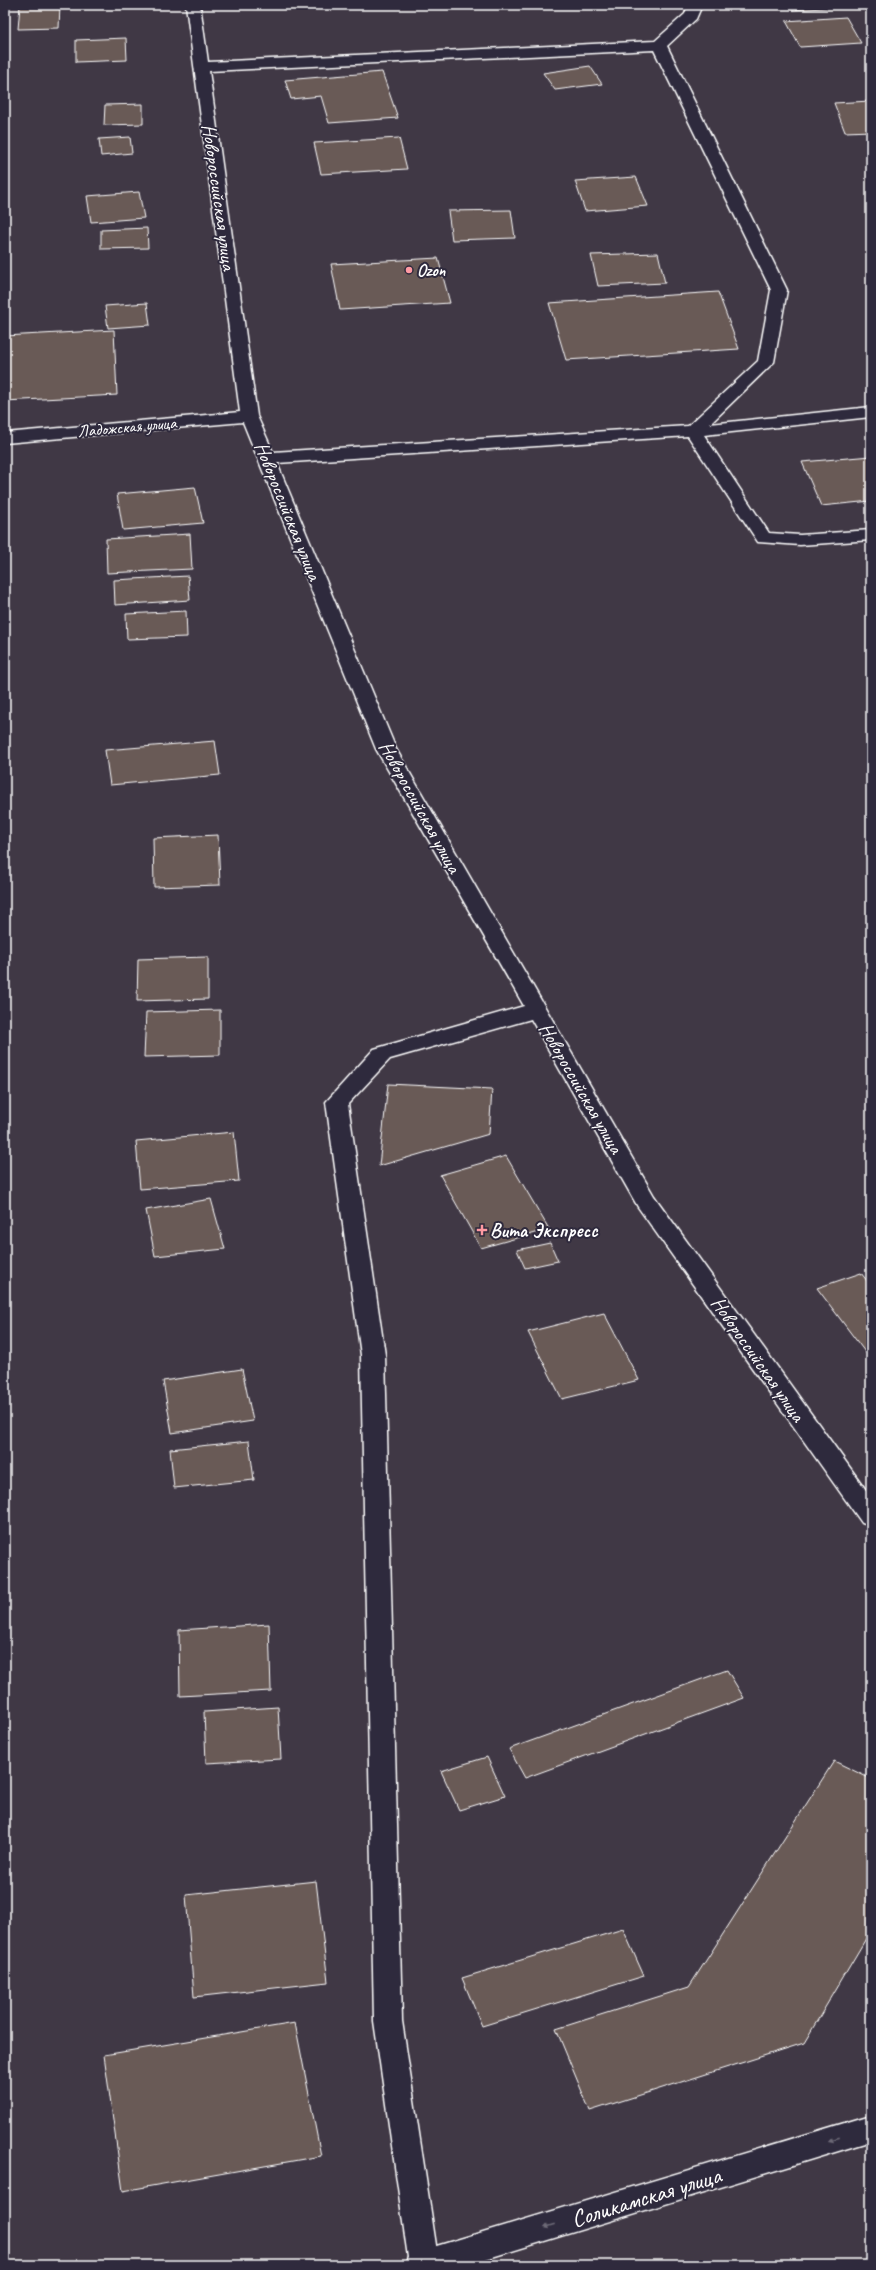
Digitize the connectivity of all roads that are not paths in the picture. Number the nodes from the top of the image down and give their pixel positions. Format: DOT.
graph roads {
  1 [pos="193,5"];
  2 [pos="695,5"];
  3 [pos="659,45"];
  4 [pos="201,67"];
  5 [pos="871,412"];
  6 [pos="249,416"];
  7 [pos="693,430"];
  8 [pos="5,438"];
  9 [pos="266,458"];
  10 [pos="871,535"];
  11 [pos="536,1010"];
  12 [pos="871,1516"];
  13 [pos="871,2128"];
  14 [pos="422,2265"];
  1 -- 4 [label="street, Новороссийская улица"];
  2 -- 3 [label="street"];
  3 -- 4 [label="street"];
  3 -- 7 [label="street"];
  4 -- 6 [label="street, Новороссийская улица"];
  5 -- 7 [label="street"];
  6 -- 8 [label="street, Ладожская улица"];
  6 -- 9 [label="street, Новороссийская улица"];
  7 -- 9 [label="street"];
  7 -- 10 [label="street"];
  9 -- 11 [label="street, Новороссийская улица"];
  11 -- 12 [label="street, Новороссийская улица"];
  11 -- 14 [label="street"];
  13 -- 14 [label="street, Соликамская улица, one-way"];
}
